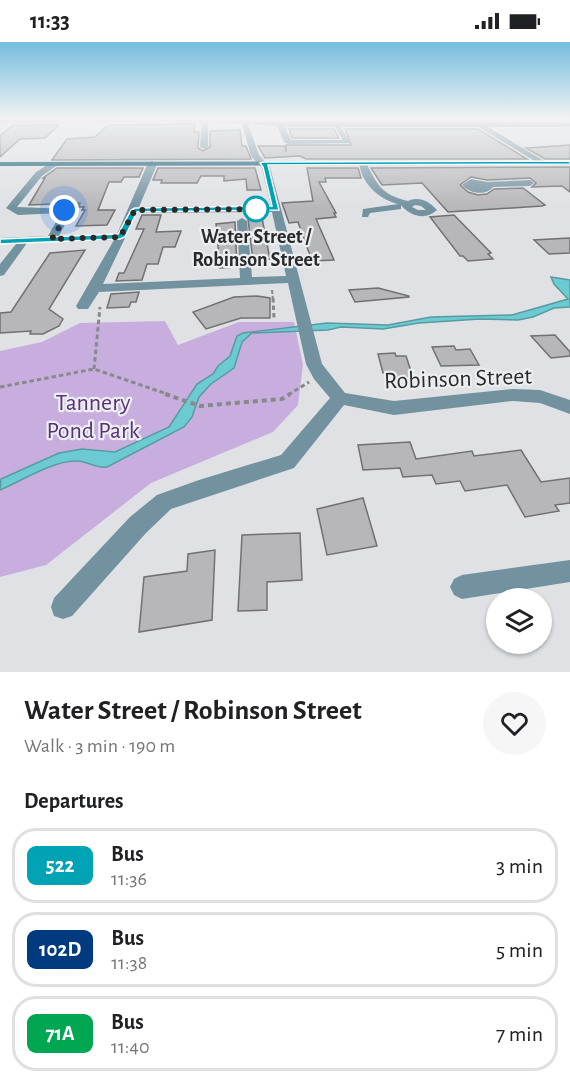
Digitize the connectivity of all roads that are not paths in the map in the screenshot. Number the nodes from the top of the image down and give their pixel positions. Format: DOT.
graph roads {
  1 [pos="254,148"];
  2 [pos="518,148"];
  3 [pos="152,163"];
  4 [pos="263,163"];
  5 [pos="362,163"];
  6 [pos="541,163"];
  7 [pos="570,163"];
  8 [pos="0,164"];
  9 [pos="55,164"];
  10 [pos="530,183"];
  11 [pos="487,185"];
  12 [pos="277,208"];
  13 [pos="135,210"];
  14 [pos="365,215"];
  15 [pos="242,221"];
  16 [pos="120,237"];
  17 [pos="52,239"];
  18 [pos="24,240"];
  19 [pos="0,241"];
  20 [pos="0,272"];
  21 [pos="294,279"];
  22 [pos="246,281"];
  23 [pos="96,288"];
  24 [pos="83,306"];
  25 [pos="340,398"];
  26 [pos="570,407"];
  27 [pos="570,571"];
  28 [pos="462,587"];
  29 [pos="63,607"];
  1 -- 4 [label="street"];
  2 -- 6 [label="street"];
  3 -- 4 [label="main road"];
  3 -- 9 [label="main road"];
  3 -- 13 [label="street"];
  4 -- 5 [label="main road"];
  4 -- 12 [label="street"];
  5 -- 6 [label="main road"];
  5 -- 14 [label="street"];
  6 -- 7 [label="main road"];
  8 -- 9 [label="main road"];
  9 -- 17 [label="street"];
  10 -- 11 [label="street"];
  12 -- 13 [label="street"];
  12 -- 21 [label="street"];
  13 -- 16 [label="street"];
  15 -- 22 [label="street"];
  16 -- 17 [label="street"];
  16 -- 23 [label="street"];
  17 -- 18 [label="street"];
  18 -- 19 [label="street"];
  18 -- 20 [label="street"];
  21 -- 22 [label="street"];
  21 -- 25 [label="street"];
  22 -- 23 [label="street"];
  23 -- 24 [label="street"];
  25 -- 26 [label="street, Robinson Street"];
  25 -- 29 [label="street"];
  27 -- 28 [label="street"];
}
